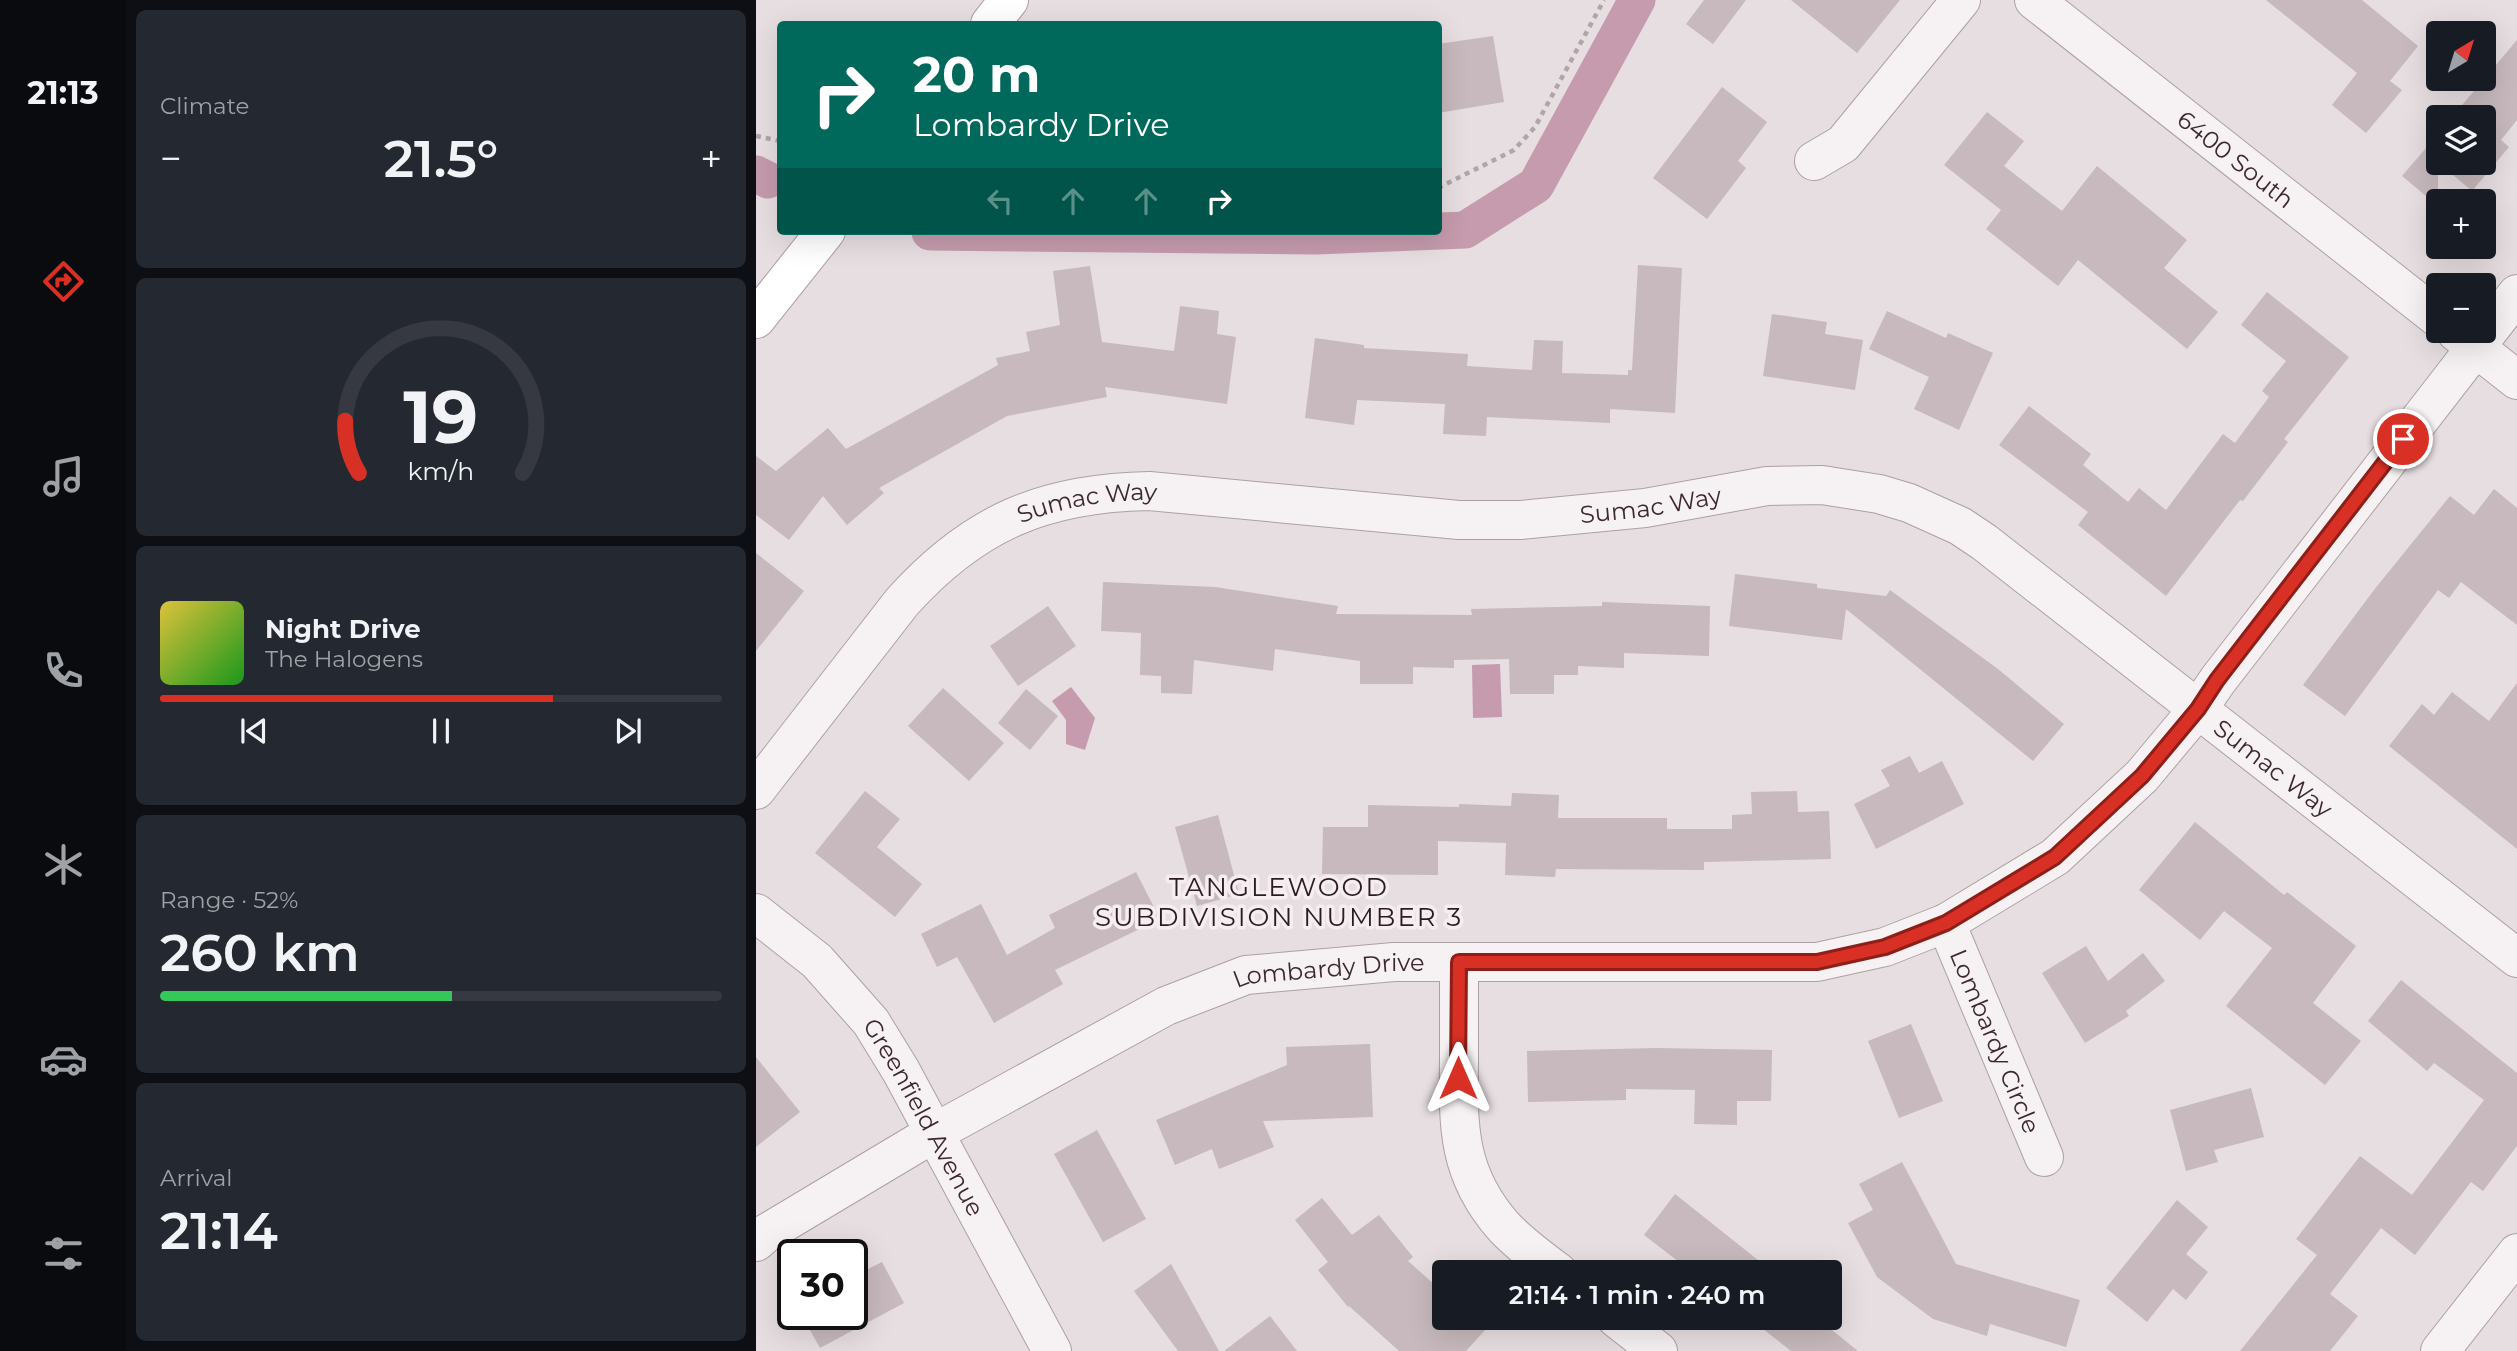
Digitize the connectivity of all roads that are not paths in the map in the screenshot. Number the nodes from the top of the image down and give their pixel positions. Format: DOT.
graph roads {
  1 [pos="1009,0"];
  2 [pos="1961,0"];
  3 [pos="2034,0"];
  4 [pos="992,21"];
  5 [pos="1814,161"];
  6 [pos="823,235"];
  7 [pos="2517,294"];
  8 [pos="2426,309"];
  9 [pos="2496,317"];
  10 [pos="756,319"];
  11 [pos="2462,343"];
  12 [pos="2470,343"];
  13 [pos="2517,380"];
  14 [pos="2198,709"];
  15 [pos="756,790"];
  16 [pos="756,913"];
  17 [pos="1946,923"];
  18 [pos="2517,958"];
  19 [pos="1459,962"];
  20 [pos="934,1133"];
  21 [pos="2044,1157"];
  22 [pos="756,1242"];
  23 [pos="2517,1253"];
  24 [pos="1542,1260"];
  25 [pos="1631,1330"];
  26 [pos="1052,1351"];
  27 [pos="1658,1351"];
  28 [pos="2440,1351"];
  1 -- 4 [label="main road"];
  2 -- 5 [label="street"];
  3 -- 8 [label="street, 6400 South"];
  6 -- 10 [label="main road"];
  7 -- 9 [label="street, Lombardy Drive"];
  11 -- 14 [label="street, Lombardy Drive"];
  12 -- 13 [label="street"];
  14 -- 15 [label="street, Sumac Way"];
  14 -- 17 [label="street, Lombardy Drive"];
  14 -- 18 [label="street, Sumac Way"];
  16 -- 20 [label="street, Greenfield Avenue"];
  17 -- 19 [label="street, Lombardy Drive"];
  17 -- 21 [label="street, Lombardy Circle"];
  19 -- 20 [label="street, Lombardy Drive"];
  19 -- 24 [label="street"];
  20 -- 22 [label="street, Lombardy Drive"];
  20 -- 26 [label="street, Greenfield Avenue"];
  23 -- 28 [label="street"];
  25 -- 27 [label="street"];
}
